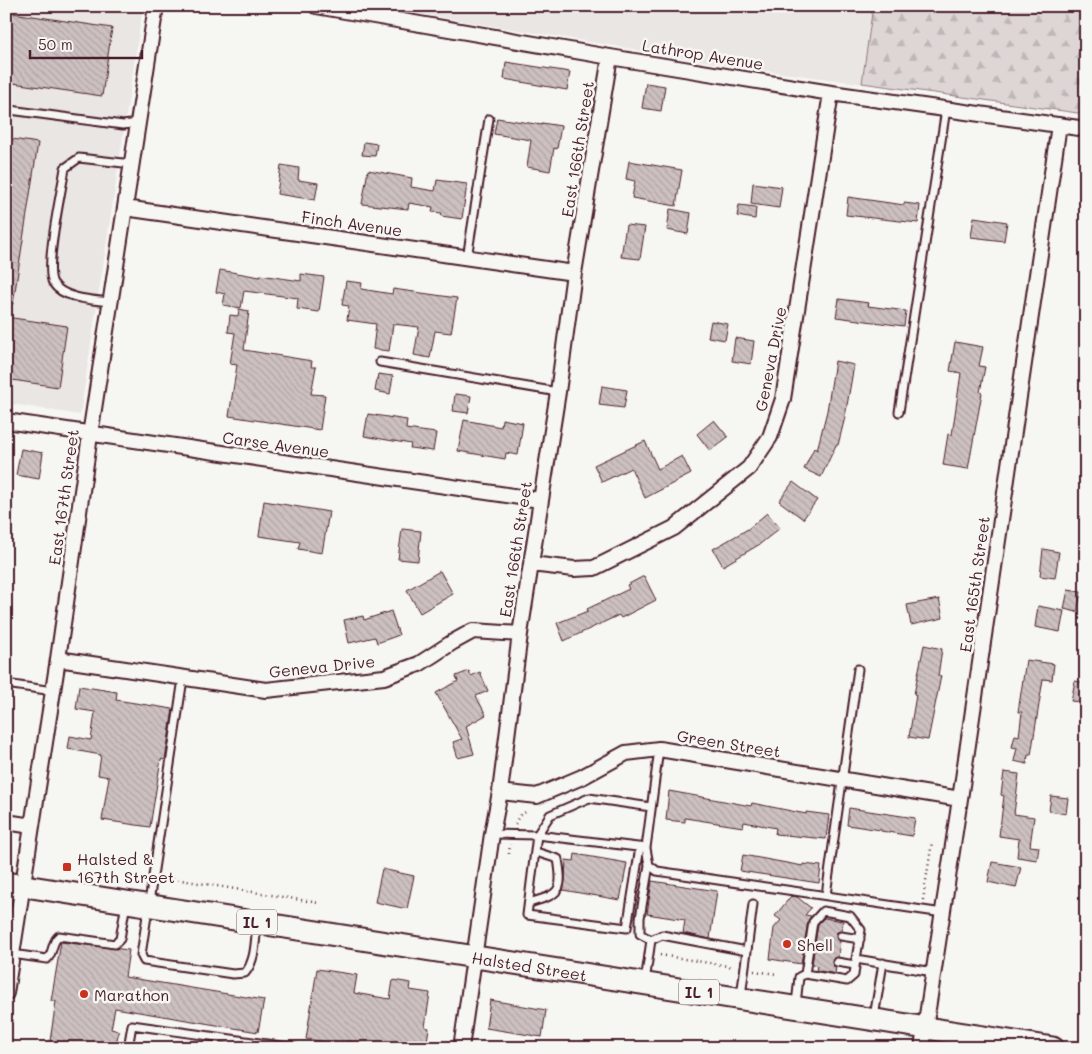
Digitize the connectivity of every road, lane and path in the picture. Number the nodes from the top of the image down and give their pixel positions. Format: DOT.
graph roads {
  1 [pos="156,6"];
  2 [pos="316,6"];
  3 [pos="610,57"];
  4 [pos="832,93"];
  5 [pos="946,109"];
  6 [pos="10,110"];
  7 [pos="489,119"];
  8 [pos="138,123"];
  9 [pos="1059,125"];
  10 [pos="1086,129"];
  11 [pos="132,164"];
  12 [pos="125,208"];
  13 [pos="467,258"];
  14 [pos="574,273"];
  15 [pos="110,302"];
  16 [pos="380,362"];
  17 [pos="558,392"];
  18 [pos="899,412"];
  19 [pos="6,421"];
  20 [pos="90,434"];
  21 [pos="540,500"];
  22 [pos="531,564"];
  23 [pos="520,634"];
  24 [pos="58,659"];
  25 [pos="858,669"];
  26 [pos="184,679"];
  27 [pos="6,684"];
  28 [pos="53,691"];
  29 [pos="659,749"];
  30 [pos="842,779"];
  31 [pos="500,792"];
  32 [pos="960,799"];
  33 [pos="651,807"];
  34 [pos="6,822"];
  35 [pos="32,826"];
  36 [pos="492,834"];
  37 [pos="537,835"];
  38 [pos="932,842"];
  39 [pos="643,847"];
  40 [pos="536,852"];
  41 [pos="649,865"];
  42 [pos="162,877"];
  43 [pos="15,884"];
  44 [pos="826,895"];
  45 [pos="126,902"];
  46 [pos="319,903"];
  47 [pos="529,903"];
  48 [pos="753,904"];
  49 [pos="148,905"];
  50 [pos="922,906"];
  51 [pos="943,913"];
  52 [pos="257,922"];
  53 [pos="812,932"];
  54 [pos="821,933"];
  55 [pos="841,936"];
  56 [pos="860,939"];
  57 [pos="651,940"];
  58 [pos="747,951"];
  59 [pos="12,954"];
  60 [pos="654,954"];
  61 [pos="475,957"];
  62 [pos="808,958"];
  63 [pos="817,959"];
  64 [pos="837,962"];
  65 [pos="856,962"];
  66 [pos="883,964"];
  67 [pos="738,968"];
  68 [pos="753,971"];
  69 [pos="934,972"];
  70 [pos="778,974"];
  71 [pos="805,974"];
  72 [pos="645,984"];
  73 [pos="6,993"];
  74 [pos="741,999"];
  75 [pos="795,1007"];
  76 [pos="874,1020"];
  77 [pos="923,1038"];
  78 [pos="128,1048"];
  79 [pos="294,1048"];
  80 [pos="460,1048"];
  81 [pos="1053,1048"];
  1 -- 8 [label="street, East 167th Street"];
  2 -- 3 [label="street, Lathrop Avenue"];
  3 -- 4 [label="street, Lathrop Avenue"];
  3 -- 14 [label="street, East 166th Street"];
  4 -- 5 [label="street, Lathrop Avenue"];
  4 -- 22 [label="street, Geneva Drive"];
  5 -- 9 [label="street, Lathrop Avenue"];
  5 -- 18 [label="lane"];
  6 -- 8 [label="lane"];
  7 -- 13 [label="lane"];
  8 -- 11 [label="street, East 167th Street"];
  9 -- 10 [label="street, Lathrop Avenue"];
  9 -- 32 [label="street, East 165th Street"];
  11 -- 12 [label="street, East 167th Street"];
  11 -- 15 [label="lane"];
  12 -- 13 [label="street, Finch Avenue"];
  12 -- 15 [label="street, East 167th Street"];
  13 -- 14 [label="street, Finch Avenue"];
  14 -- 17 [label="street, East 166th Street"];
  15 -- 20 [label="street, East 167th Street"];
  16 -- 17 [label="lane"];
  17 -- 21 [label="street, East 166th Street"];
  19 -- 20 [label="street, Carse Avenue"];
  20 -- 21 [label="street, Carse Avenue"];
  20 -- 24 [label="street, East 167th Street"];
  21 -- 22 [label="street, East 166th Street"];
  22 -- 23 [label="street, East 166th Street"];
  23 -- 26 [label="street, Geneva Drive"];
  23 -- 31 [label="street, East 166th Street"];
  24 -- 26 [label="street, Geneva Drive"];
  24 -- 28 [label="street, East 167th Street"];
  25 -- 30 [label="lane"];
  26 -- 49 [label="lane"];
  27 -- 28 [label="lane"];
  28 -- 35 [label="street, East 167th Street"];
  29 -- 30 [label="street, Green Street"];
  29 -- 31 [label="street, Green Street"];
  29 -- 33 [label="lane"];
  30 -- 32 [label="street, Green Street"];
  30 -- 44 [label="lane"];
  31 -- 36 [label="street, East 166th Street"];
  32 -- 51 [label="street, East 165th Street"];
  33 -- 37 [label="lane"];
  33 -- 39 [label="lane"];
  34 -- 35 [label="street"];
  35 -- 43 [label="street, East 167th Street"];
  36 -- 37 [label="lane"];
  36 -- 61 [label="street, East 166th Street"];
  37 -- 39 [label="lane"];
  37 -- 40 [label="lane"];
  38 -- 50 [label="path"];
  39 -- 41 [label="lane"];
  39 -- 47 [label="lane"];
  40 -- 47 [label="lane"];
  40 -- 47 [label="lane"];
  41 -- 44 [label="lane"];
  41 -- 57 [label="lane"];
  42 -- 46 [label="path"];
  43 -- 45 [label="main road, Halsted Street / IL 1"];
  43 -- 59 [label="street, East 167th Street"];
  44 -- 51 [label="lane"];
  45 -- 49 [label="main road, Halsted Street / IL 1"];
  45 -- 59 [label="lane"];
  48 -- 58 [label="lane"];
  49 -- 52 [label="main road, Halsted Street / IL 1"];
  49 -- 52 [label="lane"];
  51 -- 69 [label="street, East 165th Street"];
  52 -- 61 [label="main road, Halsted Street / IL 1"];
  53 -- 54 [label="lane"];
  53 -- 56 [label="lane"];
  53 -- 62 [label="lane"];
  55 -- 56 [label="lane"];
  56 -- 65 [label="lane"];
  57 -- 58 [label="lane"];
  57 -- 72 [label="lane"];
  58 -- 74 [label="lane"];
  59 -- 73 [label="street, East 167th Street"];
  60 -- 67 [label="path"];
  61 -- 72 [label="main road, Halsted Street / IL 1"];
  61 -- 80 [label="street, East 166th Street"];
  62 -- 63 [label="lane"];
  62 -- 71 [label="lane"];
  64 -- 65 [label="lane"];
  65 -- 66 [label="lane"];
  65 -- 71 [label="lane"];
  66 -- 69 [label="lane"];
  66 -- 76 [label="lane"];
  68 -- 70 [label="path"];
  69 -- 77 [label="street, East 165th Street"];
  71 -- 75 [label="lane"];
  72 -- 74 [label="main road, Halsted Street / IL 1"];
  74 -- 75 [label="main road, Halsted Street / IL 1"];
  75 -- 76 [label="main road, Halsted Street / IL 1"];
  76 -- 77 [label="main road, Halsted Street / IL 1"];
  77 -- 81 [label="main road, Halsted Street / IL 1"];
  78 -- 79 [label="lane"];
}
